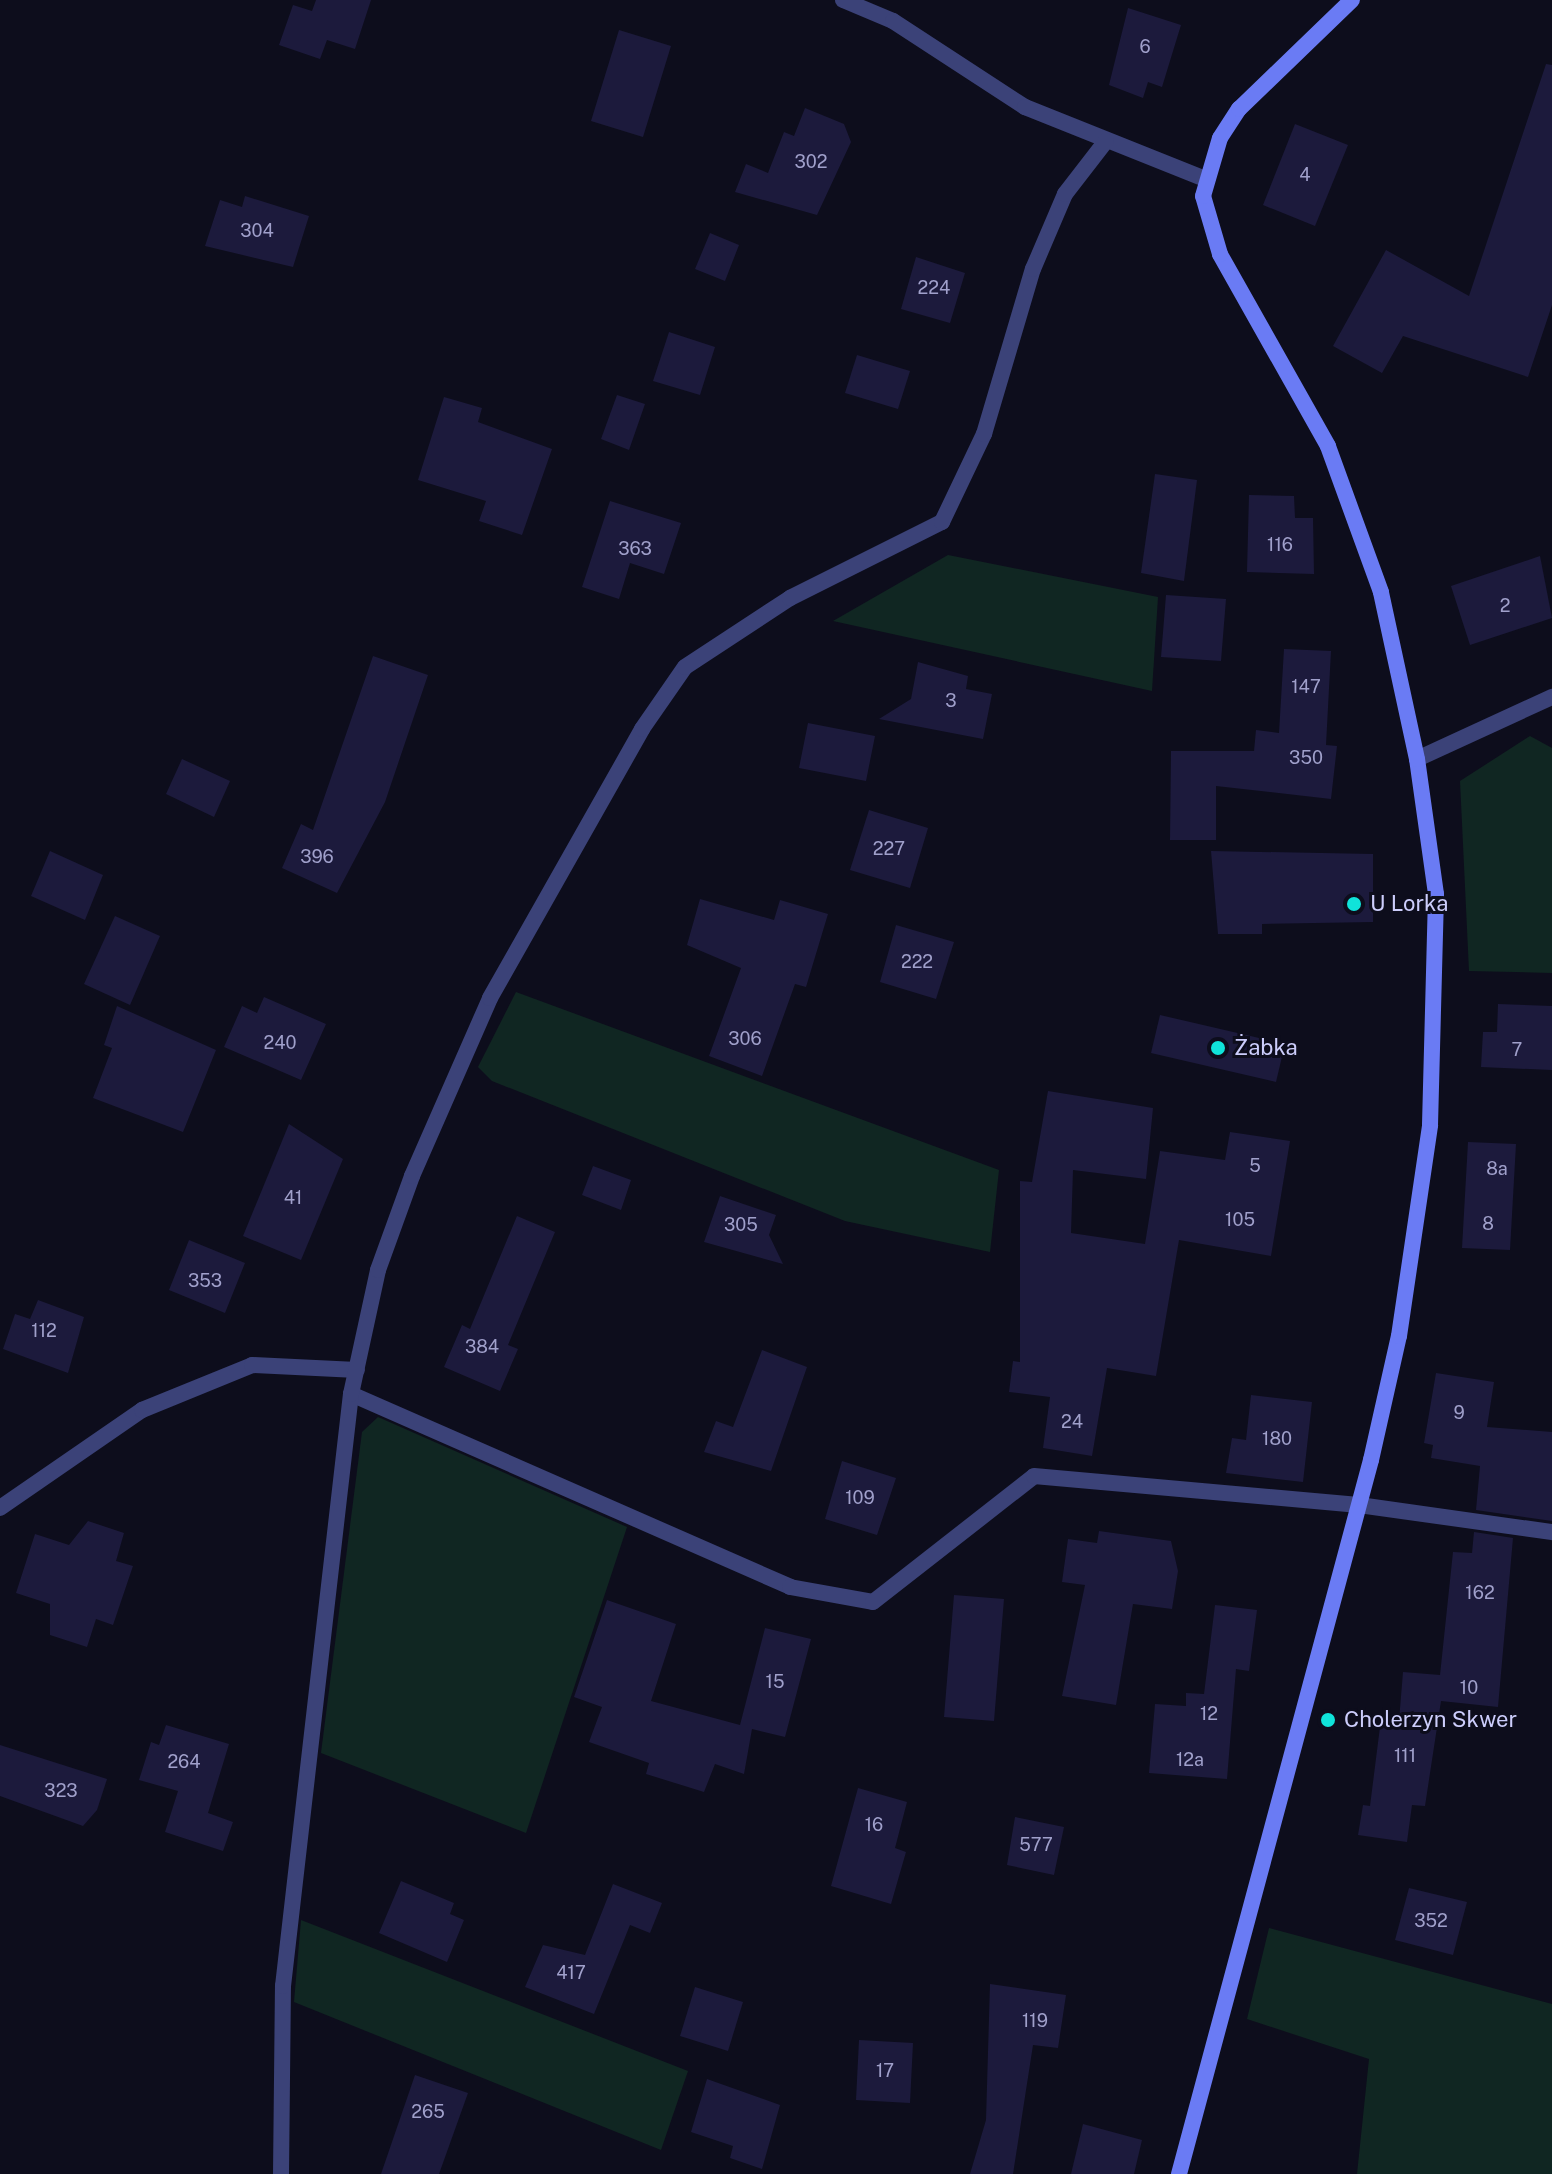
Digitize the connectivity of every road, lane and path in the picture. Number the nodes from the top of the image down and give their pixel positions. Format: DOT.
graph roads {
  1 [pos="843,0"];
  2 [pos="1352,0"];
  3 [pos="1106,141"];
  4 [pos="1205,179"];
  5 [pos="1552,697"];
  6 [pos="1417,759"];
  7 [pos="357,1370"];
  8 [pos="351,1394"];
  9 [pos="1359,1505"];
  10 [pos="0,1508"];
  11 [pos="1552,1532"];
  12 [pos="281,2174"];
  13 [pos="1179,2174"];
  1 -- 3 [label="street"];
  2 -- 4 [label="street"];
  3 -- 4 [label="street"];
  3 -- 7 [label="street"];
  4 -- 6 [label="street"];
  5 -- 6 [label="street"];
  6 -- 9 [label="street"];
  7 -- 8 [label="street"];
  7 -- 10 [label="street"];
  8 -- 9 [label="street"];
  8 -- 12 [label="street"];
  9 -- 11 [label="street"];
  9 -- 13 [label="street"];
}
